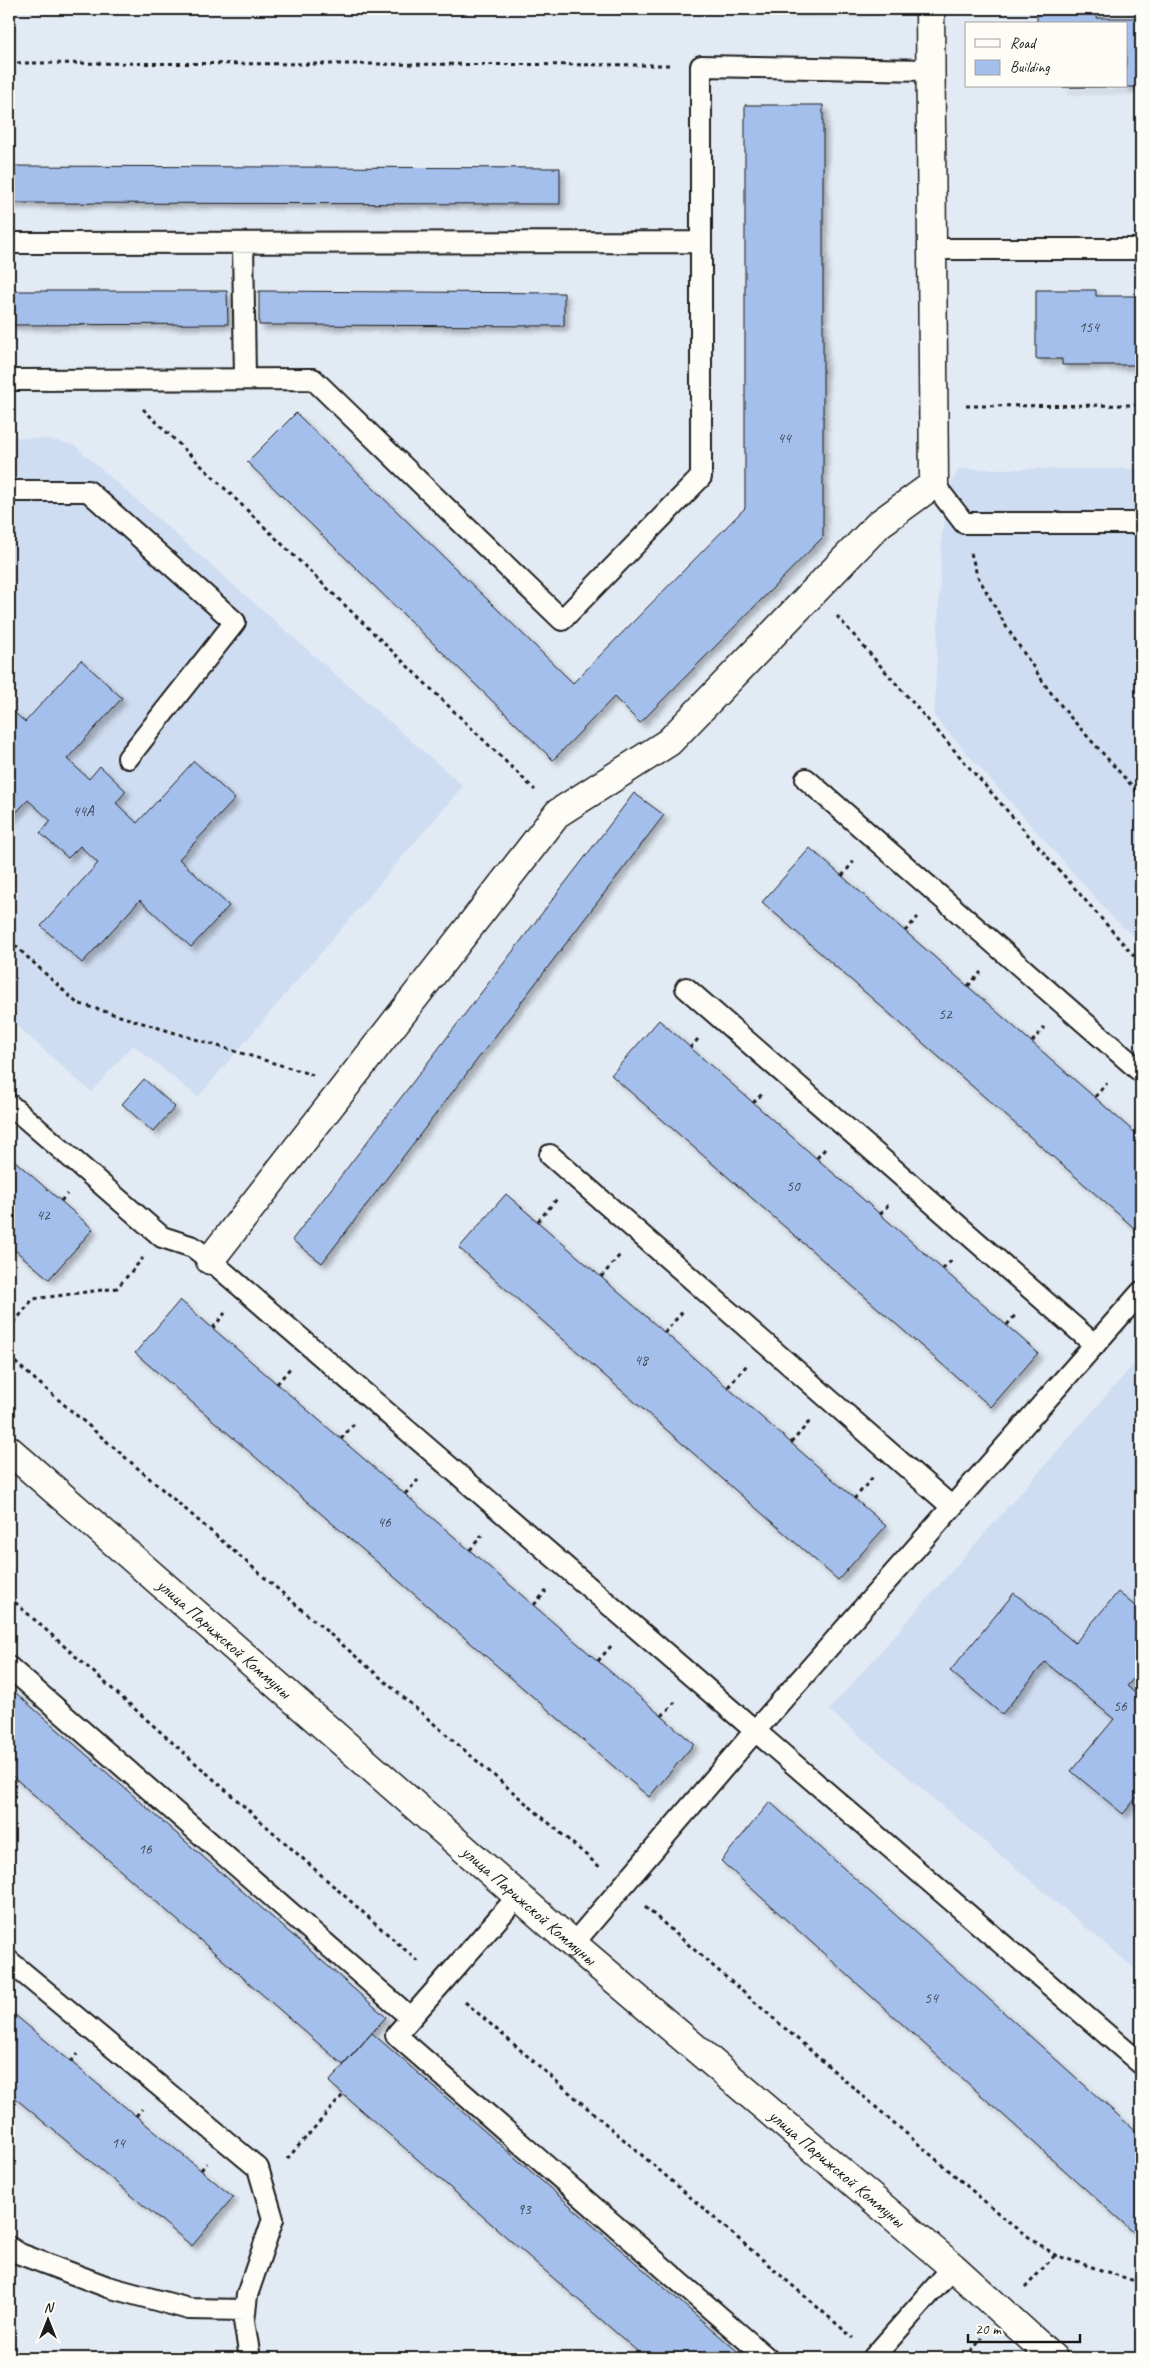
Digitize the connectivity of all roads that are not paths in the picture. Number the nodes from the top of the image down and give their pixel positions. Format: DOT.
graph roads {
  1 [pos="930,9"];
  2 [pos="930,70"];
  3 [pos="701,242"];
  4 [pos="9,243"];
  5 [pos="243,243"];
  6 [pos="932,249"];
  7 [pos="1141,249"];
  8 [pos="245,379"];
  9 [pos="9,380"];
  10 [pos="934,484"];
  11 [pos="9,491"];
  12 [pos="1141,523"];
  13 [pos="128,758"];
  14 [pos="806,779"];
  15 [pos="686,988"];
  16 [pos="1141,1072"];
  17 [pos="9,1104"];
  18 [pos="550,1155"];
  19 [pos="210,1260"];
  20 [pos="1141,1292"];
  21 [pos="1094,1345"];
  22 [pos="9,1450"];
  23 [pos="952,1507"];
  24 [pos="9,1667"];
  25 [pos="755,1731"];
  26 [pos="518,1896"];
  27 [pos="573,1944"];
  28 [pos="9,1961"];
  29 [pos="411,2018"];
  30 [pos="1141,2064"];
  31 [pos="9,2247"];
  32 [pos="953,2267"];
  33 [pos="245,2310"];
  34 [pos="1053,2357"];
  35 [pos="250,2358"];
  36 [pos="767,2358"];
  37 [pos="873,2358"];
  1 -- 2 [label="street"];
  2 -- 3 [label="lane"];
  2 -- 6 [label="street"];
  3 -- 5 [label="lane"];
  3 -- 8 [label="lane"];
  4 -- 5 [label="lane"];
  5 -- 8 [label="lane"];
  6 -- 7 [label="lane"];
  6 -- 10 [label="street"];
  8 -- 9 [label="lane"];
  10 -- 12 [label="lane"];
  10 -- 19 [label="street"];
  11 -- 13 [label="lane"];
  14 -- 16 [label="lane"];
  15 -- 21 [label="lane"];
  17 -- 19 [label="lane"];
  18 -- 23 [label="lane"];
  19 -- 25 [label="lane"];
  20 -- 21 [label="lane"];
  21 -- 23 [label="lane"];
  22 -- 26 [label="street, улица Парижской Коммуны"];
  23 -- 25 [label="lane"];
  24 -- 29 [label="lane"];
  25 -- 27 [label="lane"];
  25 -- 30 [label="lane"];
  26 -- 27 [label="street, улица Парижской Коммуны"];
  26 -- 29 [label="lane"];
  27 -- 32 [label="street, улица Парижской Коммуны"];
  28 -- 33 [label="lane"];
  29 -- 36 [label="lane"];
  31 -- 33 [label="lane"];
  32 -- 34 [label="street, улица Парижской Коммуны"];
  32 -- 37 [label="lane"];
  33 -- 35 [label="lane"];
}
